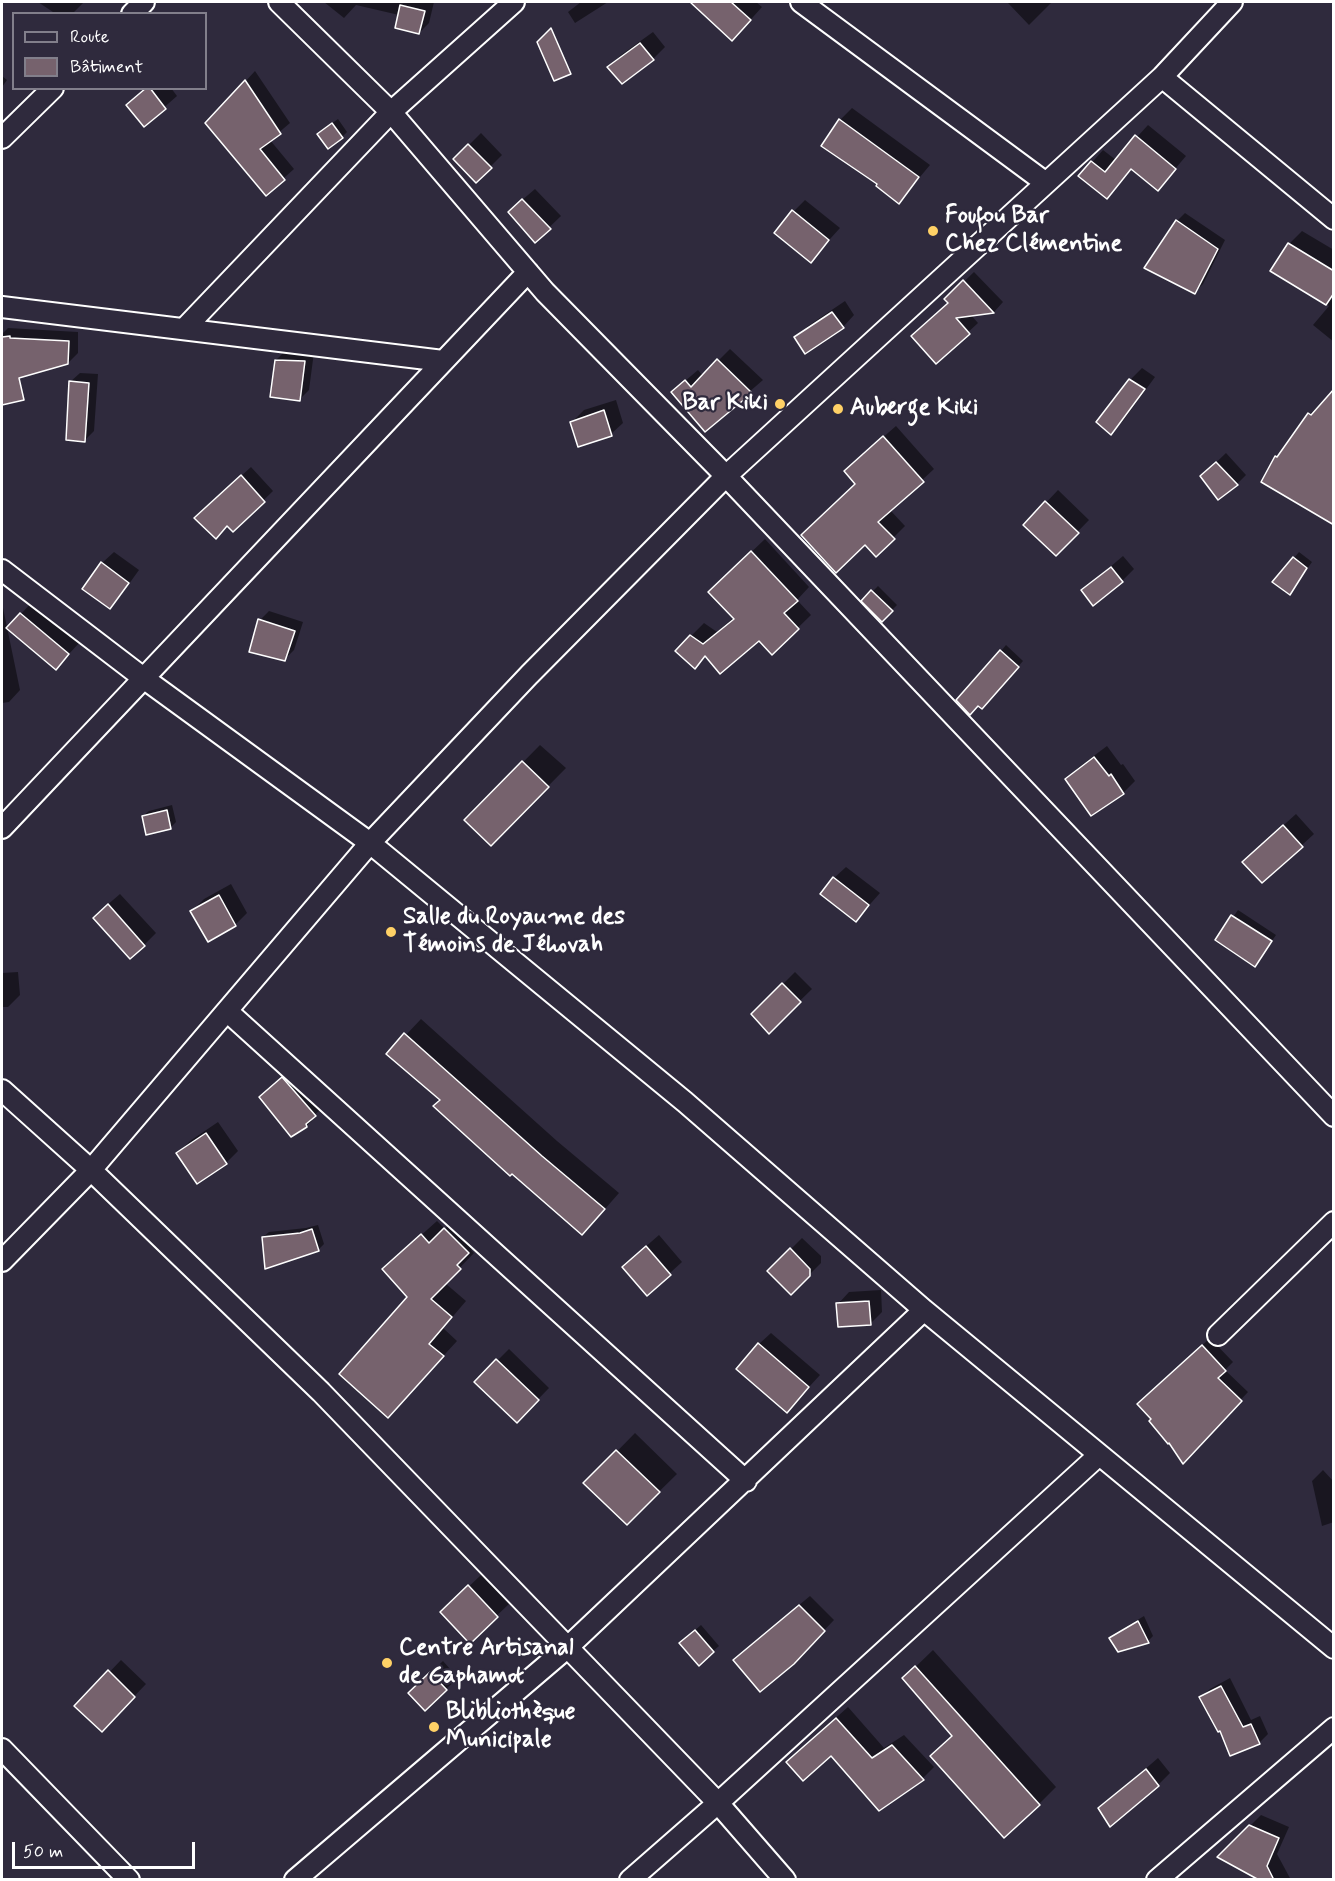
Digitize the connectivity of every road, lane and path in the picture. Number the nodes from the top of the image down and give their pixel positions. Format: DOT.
graph roads {
  1 [pos="279,2"];
  2 [pos="514,2"];
  3 [pos="801,2"];
  4 [pos="1232,2"];
  5 [pos="1162,77"];
  6 [pos="51,90"];
  7 [pos="392,112"];
  8 [pos="2,138"];
  9 [pos="1046,183"];
  10 [pos="1334,219"];
  11 [pos="528,272"];
  12 [pos="2,307"];
  13 [pos="184,329"];
  14 [pos="443,361"];
  15 [pos="726,476"];
  16 [pos="2,570"];
  17 [pos="142,677"];
  18 [pos="2,828"];
  19 [pos="370,843"];
  20 [pos="227,1011"];
  21 [pos="2,1090"];
  22 [pos="1334,1116"];
  23 [pos="91,1170"];
  24 [pos="1334,1222"];
  25 [pos="2,1262"];
  26 [pos="924,1310"];
  27 [pos="1218,1335"];
  28 [pos="1099,1455"];
  29 [pos="746,1481"];
  30 [pos="568,1647"];
  31 [pos="1334,1648"];
  32 [pos="1334,1728"];
  33 [pos="2,1749"];
  34 [pos="718,1803"];
  35 [pos="129,1880"];
  36 [pos="295,1880"];
  37 [pos="630,1880"];
  38 [pos="785,1880"];
  39 [pos="1157,1880"];
  1 -- 7 [label="street"];
  2 -- 7 [label="street"];
  3 -- 9 [label="street"];
  4 -- 5 [label="street"];
  5 -- 9 [label="street"];
  5 -- 10 [label="street"];
  6 -- 8 [label="street"];
  7 -- 11 [label="street"];
  7 -- 13 [label="street"];
  9 -- 15 [label="street"];
  11 -- 14 [label="street"];
  11 -- 15 [label="street"];
  12 -- 13 [label="street"];
  13 -- 14 [label="street"];
  14 -- 17 [label="street"];
  15 -- 19 [label="street"];
  15 -- 22 [label="street"];
  16 -- 17 [label="street"];
  17 -- 18 [label="street"];
  17 -- 19 [label="street"];
  19 -- 20 [label="street"];
  19 -- 26 [label="street"];
  20 -- 23 [label="street"];
  20 -- 29 [label="street"];
  21 -- 23 [label="street"];
  23 -- 25 [label="street"];
  23 -- 30 [label="street"];
  24 -- 27 [label="street"];
  26 -- 28 [label="street"];
  26 -- 29 [label="street"];
  28 -- 31 [label="street"];
  28 -- 34 [label="street"];
  29 -- 30 [label="street"];
  30 -- 34 [label="street"];
  30 -- 36 [label="street"];
  32 -- 39 [label="street"];
  33 -- 35 [label="street"];
  34 -- 37 [label="street"];
  34 -- 38 [label="street"];
}
